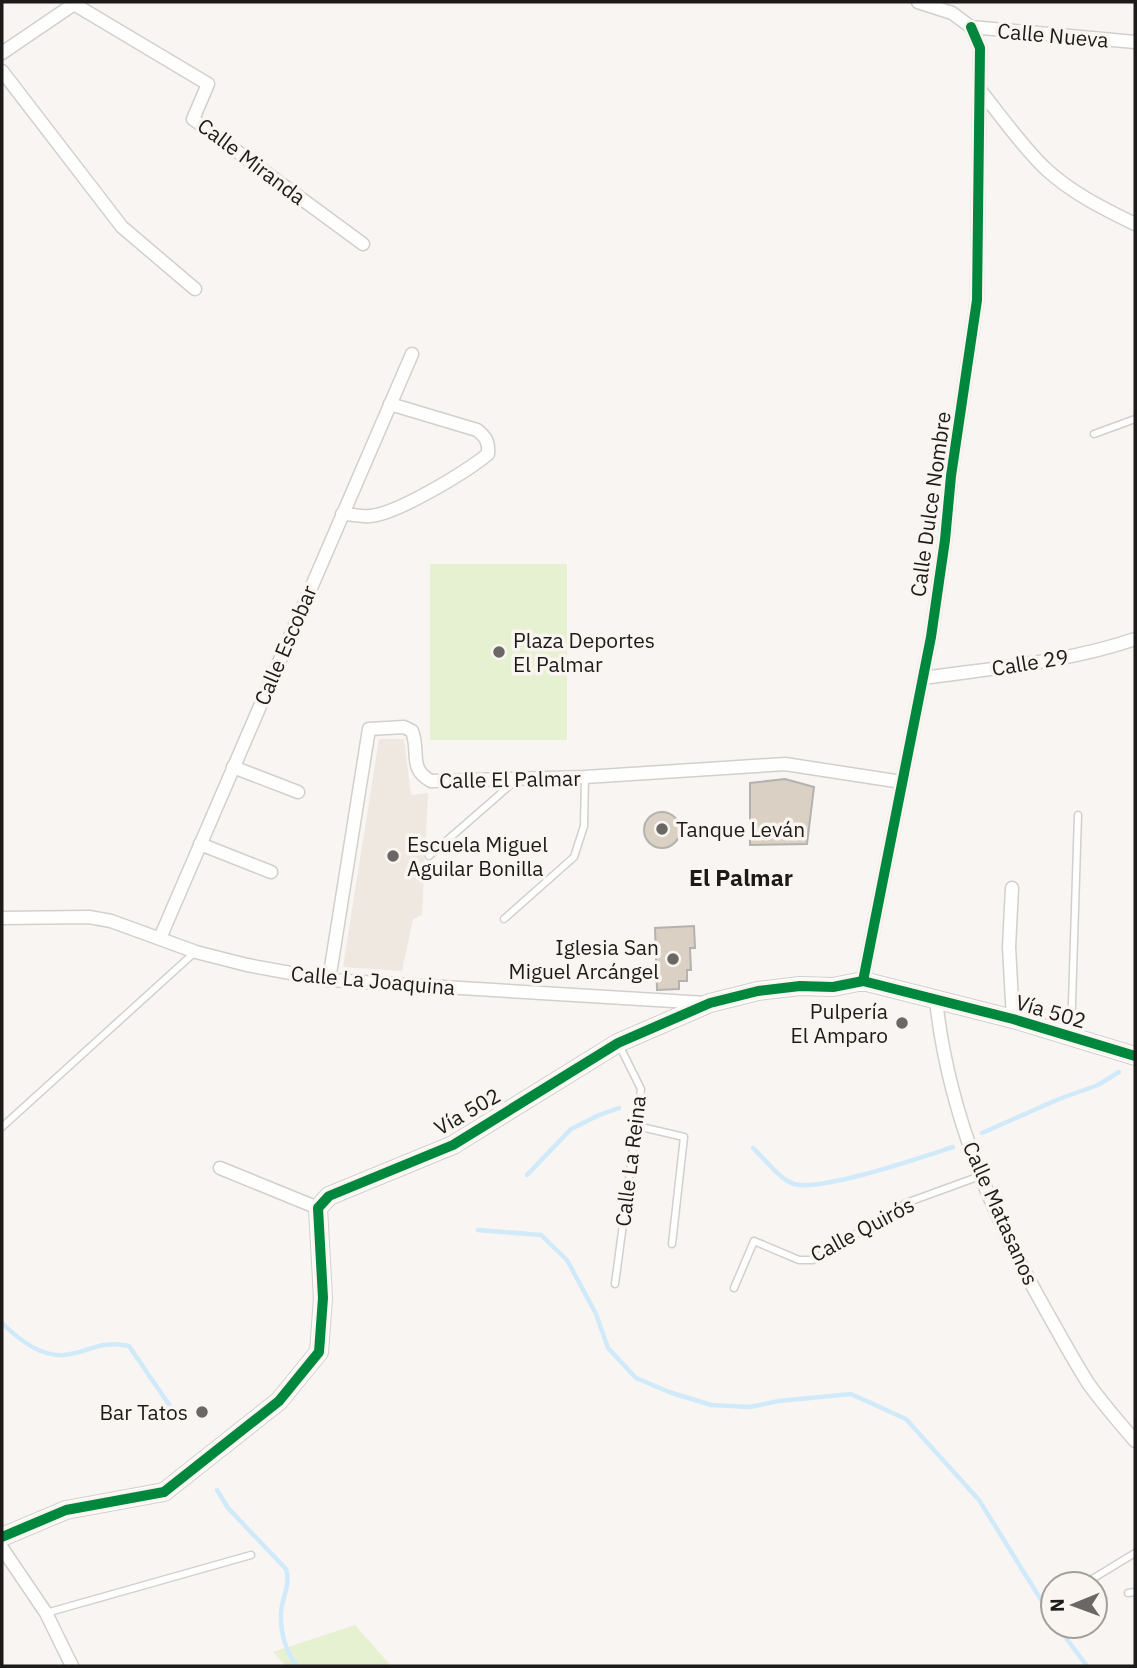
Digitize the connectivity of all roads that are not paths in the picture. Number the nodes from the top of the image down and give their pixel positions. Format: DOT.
graph roads {
  1 [pos="918,2"];
  2 [pos="75,3"];
  3 [pos="971,27"];
  4 [pos="1135,42"];
  5 [pos="2,53"];
  6 [pos="2,72"];
  7 [pos="980,90"];
  8 [pos="1135,224"];
  9 [pos="363,244"];
  10 [pos="195,289"];
  11 [pos="412,354"];
  12 [pos="390,404"];
  13 [pos="1135,419"];
  14 [pos="1094,433"];
  15 [pos="342,514"];
  16 [pos="1135,639"];
  17 [pos="924,678"];
  18 [pos="233,767"];
  19 [pos="585,777"];
  20 [pos="517,779"];
  21 [pos="902,782"];
  22 [pos="298,792"];
  23 [pos="1078,816"];
  24 [pos="200,844"];
  25 [pos="429,856"];
  26 [pos="271,872"];
  27 [pos="1012,888"];
  28 [pos="2,918"];
  29 [pos="504,919"];
  30 [pos="160,938"];
  31 [pos="196,952"];
  32 [pos="329,980"];
  33 [pos="863,981"];
  34 [pos="936,1000"];
  35 [pos="710,1003"];
  36 [pos="1013,1019"];
  37 [pos="1071,1037"];
  38 [pos="618,1043"];
  39 [pos="1135,1056"];
  40 [pos="637,1126"];
  41 [pos="2,1127"];
  42 [pos="220,1168"];
  43 [pos="980,1176"];
  44 [pos="318,1208"];
  45 [pos="672,1244"];
  46 [pos="615,1284"];
  47 [pos="734,1288"];
  48 [pos="1135,1441"];
  49 [pos="2,1537"];
  50 [pos="2,1548"];
  51 [pos="1135,1553"];
  52 [pos="251,1555"];
  53 [pos="1107,1570"];
  54 [pos="46,1613"];
  55 [pos="72,1666"];
  1 -- 3 [label="street"];
  2 -- 5 [label="street"];
  2 -- 9 [label="street, Calle Miranda"];
  3 -- 4 [label="street, Calle Nueva"];
  3 -- 7 [label="street, Calle Dulce Nombre"];
  6 -- 10 [label="street"];
  7 -- 8 [label="street"];
  7 -- 17 [label="street, Calle Dulce Nombre"];
  11 -- 12 [label="street, Calle Escobar"];
  12 -- 15 [label="street, Calle Escobar"];
  12 -- 15 [label="street"];
  13 -- 14 [label="lane"];
  15 -- 18 [label="street, Calle Escobar"];
  16 -- 17 [label="street, Calle 29"];
  17 -- 21 [label="street, Calle Dulce Nombre"];
  18 -- 22 [label="street"];
  18 -- 24 [label="street, Calle Escobar"];
  19 -- 20 [label="street, Calle El Palmar"];
  19 -- 21 [label="street, Calle El Palmar"];
  19 -- 29 [label="lane"];
  20 -- 25 [label="lane"];
  20 -- 32 [label="street, Calle El Palmar"];
  21 -- 33 [label="street, Calle Dulce Nombre"];
  23 -- 37 [label="lane"];
  24 -- 26 [label="street"];
  24 -- 30 [label="street, Calle Escobar"];
  27 -- 36 [label="street"];
  28 -- 30 [label="street, Calle La Joaquina"];
  30 -- 31 [label="street, Calle La Joaquina"];
  31 -- 32 [label="street, Calle La Joaquina"];
  31 -- 41 [label="lane"];
  32 -- 35 [label="street, Calle La Joaquina"];
  33 -- 34 [label="street, Vía 502"];
  33 -- 35 [label="street, Vía 502"];
  34 -- 36 [label="street, Vía 502"];
  34 -- 43 [label="street, Calle Matasanos"];
  35 -- 38 [label="street, Vía 502"];
  36 -- 37 [label="street, Vía 502"];
  37 -- 39 [label="street, Vía 502"];
  38 -- 40 [label="lane, Calle La Reina"];
  38 -- 44 [label="street, Vía 502"];
  40 -- 45 [label="lane"];
  40 -- 46 [label="lane, Calle La Reina"];
  42 -- 44 [label="street"];
  43 -- 47 [label="lane, Calle Quirós"];
  43 -- 48 [label="street, Calle Matasanos"];
  44 -- 49 [label="street"];
  50 -- 54 [label="street"];
  51 -- 53 [label="lane"];
  52 -- 54 [label="lane"];
  54 -- 55 [label="street"];
}
